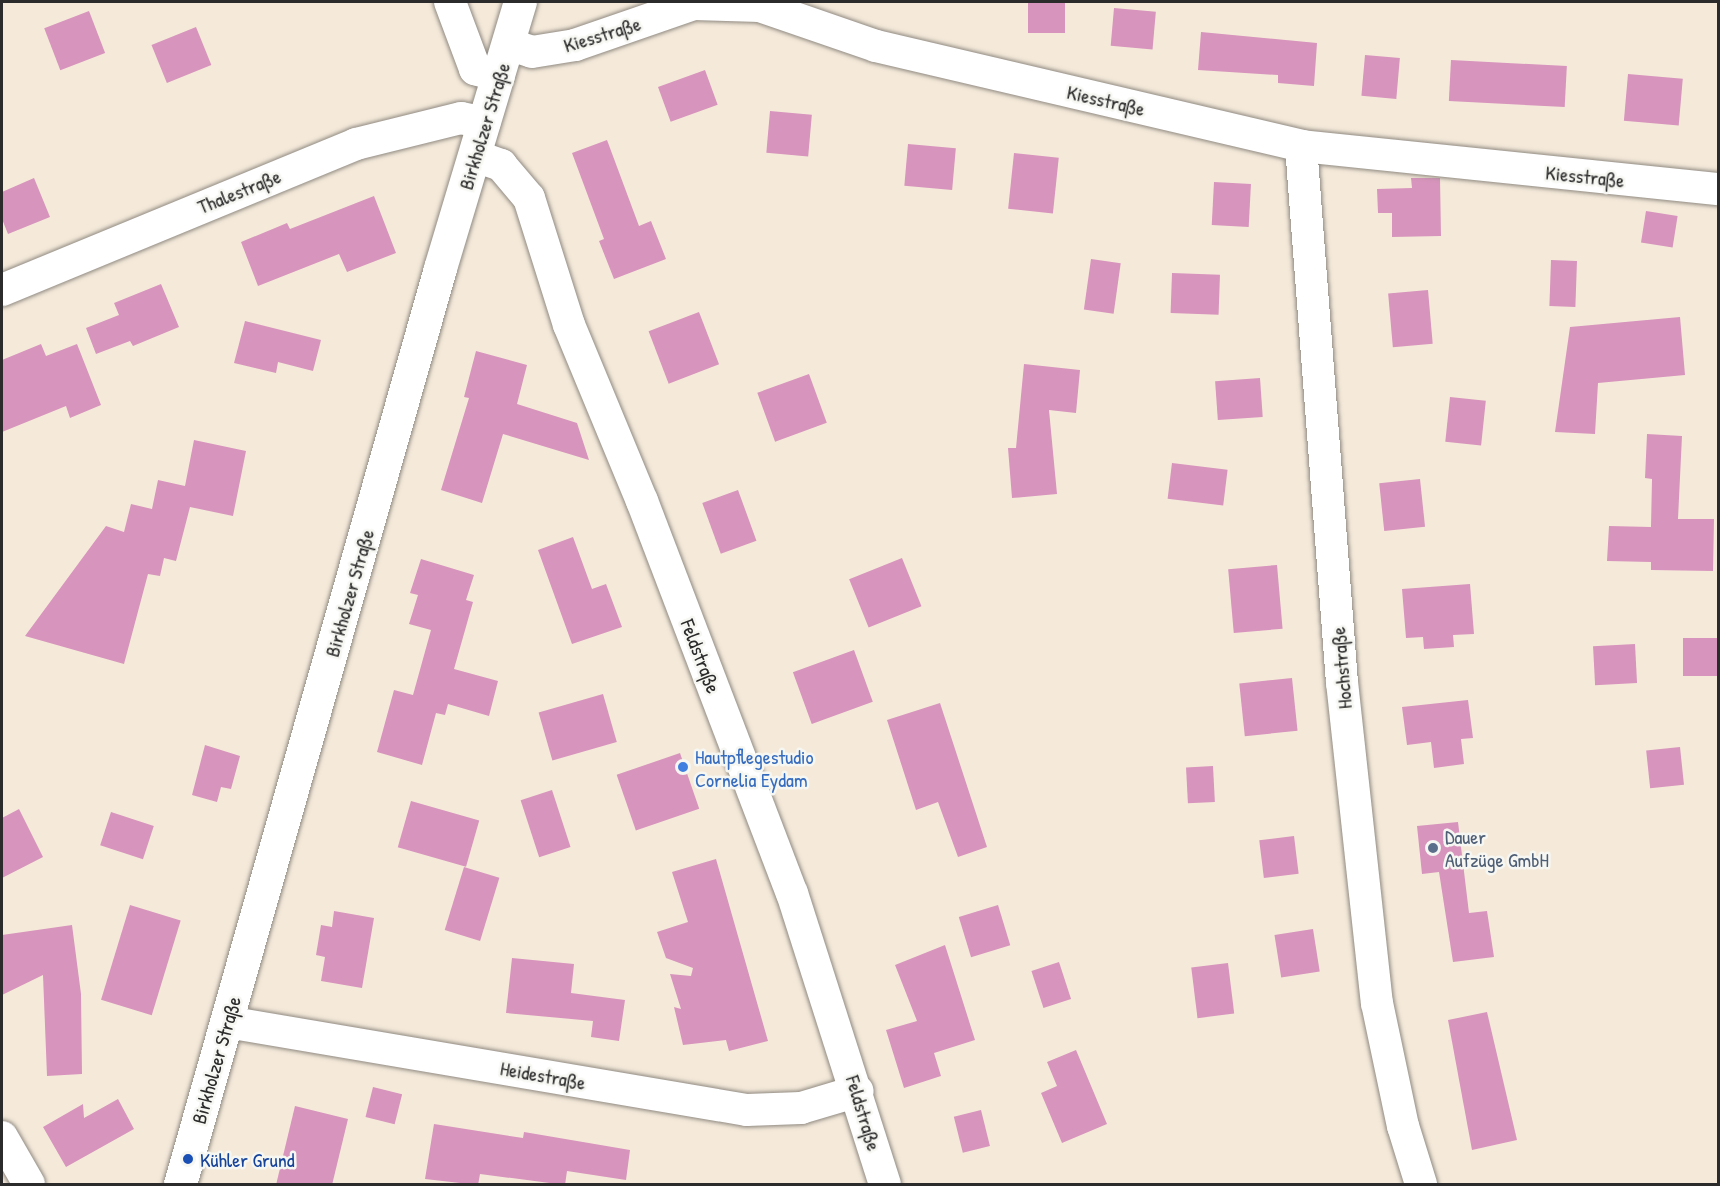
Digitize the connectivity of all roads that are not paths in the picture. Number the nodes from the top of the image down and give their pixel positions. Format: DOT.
graph roads {
  1 [pos="450,2"];
  2 [pos="520,2"];
  3 [pos="508,44"];
  4 [pos="499,76"];
  5 [pos="484,123"];
  6 [pos="1301,146"];
  7 [pos="475,156"];
  8 [pos="1719,189"];
  9 [pos="2,290"];
  10 [pos="227,1022"];
  11 [pos="858,1091"];
  12 [pos="2,1137"];
  13 [pos="29,1185"];
  14 [pos="180,1185"];
  15 [pos="885,1185"];
  16 [pos="1421,1185"];
  1 -- 4 [label="street"];
  2 -- 3 [label="street, Birkholzer Straße"];
  3 -- 4 [label="street, Birkholzer Straße"];
  3 -- 6 [label="street, Kiesstraße"];
  4 -- 5 [label="street, Birkholzer Straße"];
  5 -- 7 [label="street, Birkholzer Straße"];
  5 -- 9 [label="street, Thalestraße"];
  6 -- 8 [label="street, Kiesstraße"];
  6 -- 16 [label="street, Hochstraße"];
  7 -- 10 [label="street, Birkholzer Straße"];
  7 -- 11 [label="street, Feldstraße"];
  10 -- 11 [label="street, Heidestraße"];
  10 -- 14 [label="street, Birkholzer Straße"];
  11 -- 15 [label="street, Feldstraße"];
  12 -- 13 [label="street"];
}
